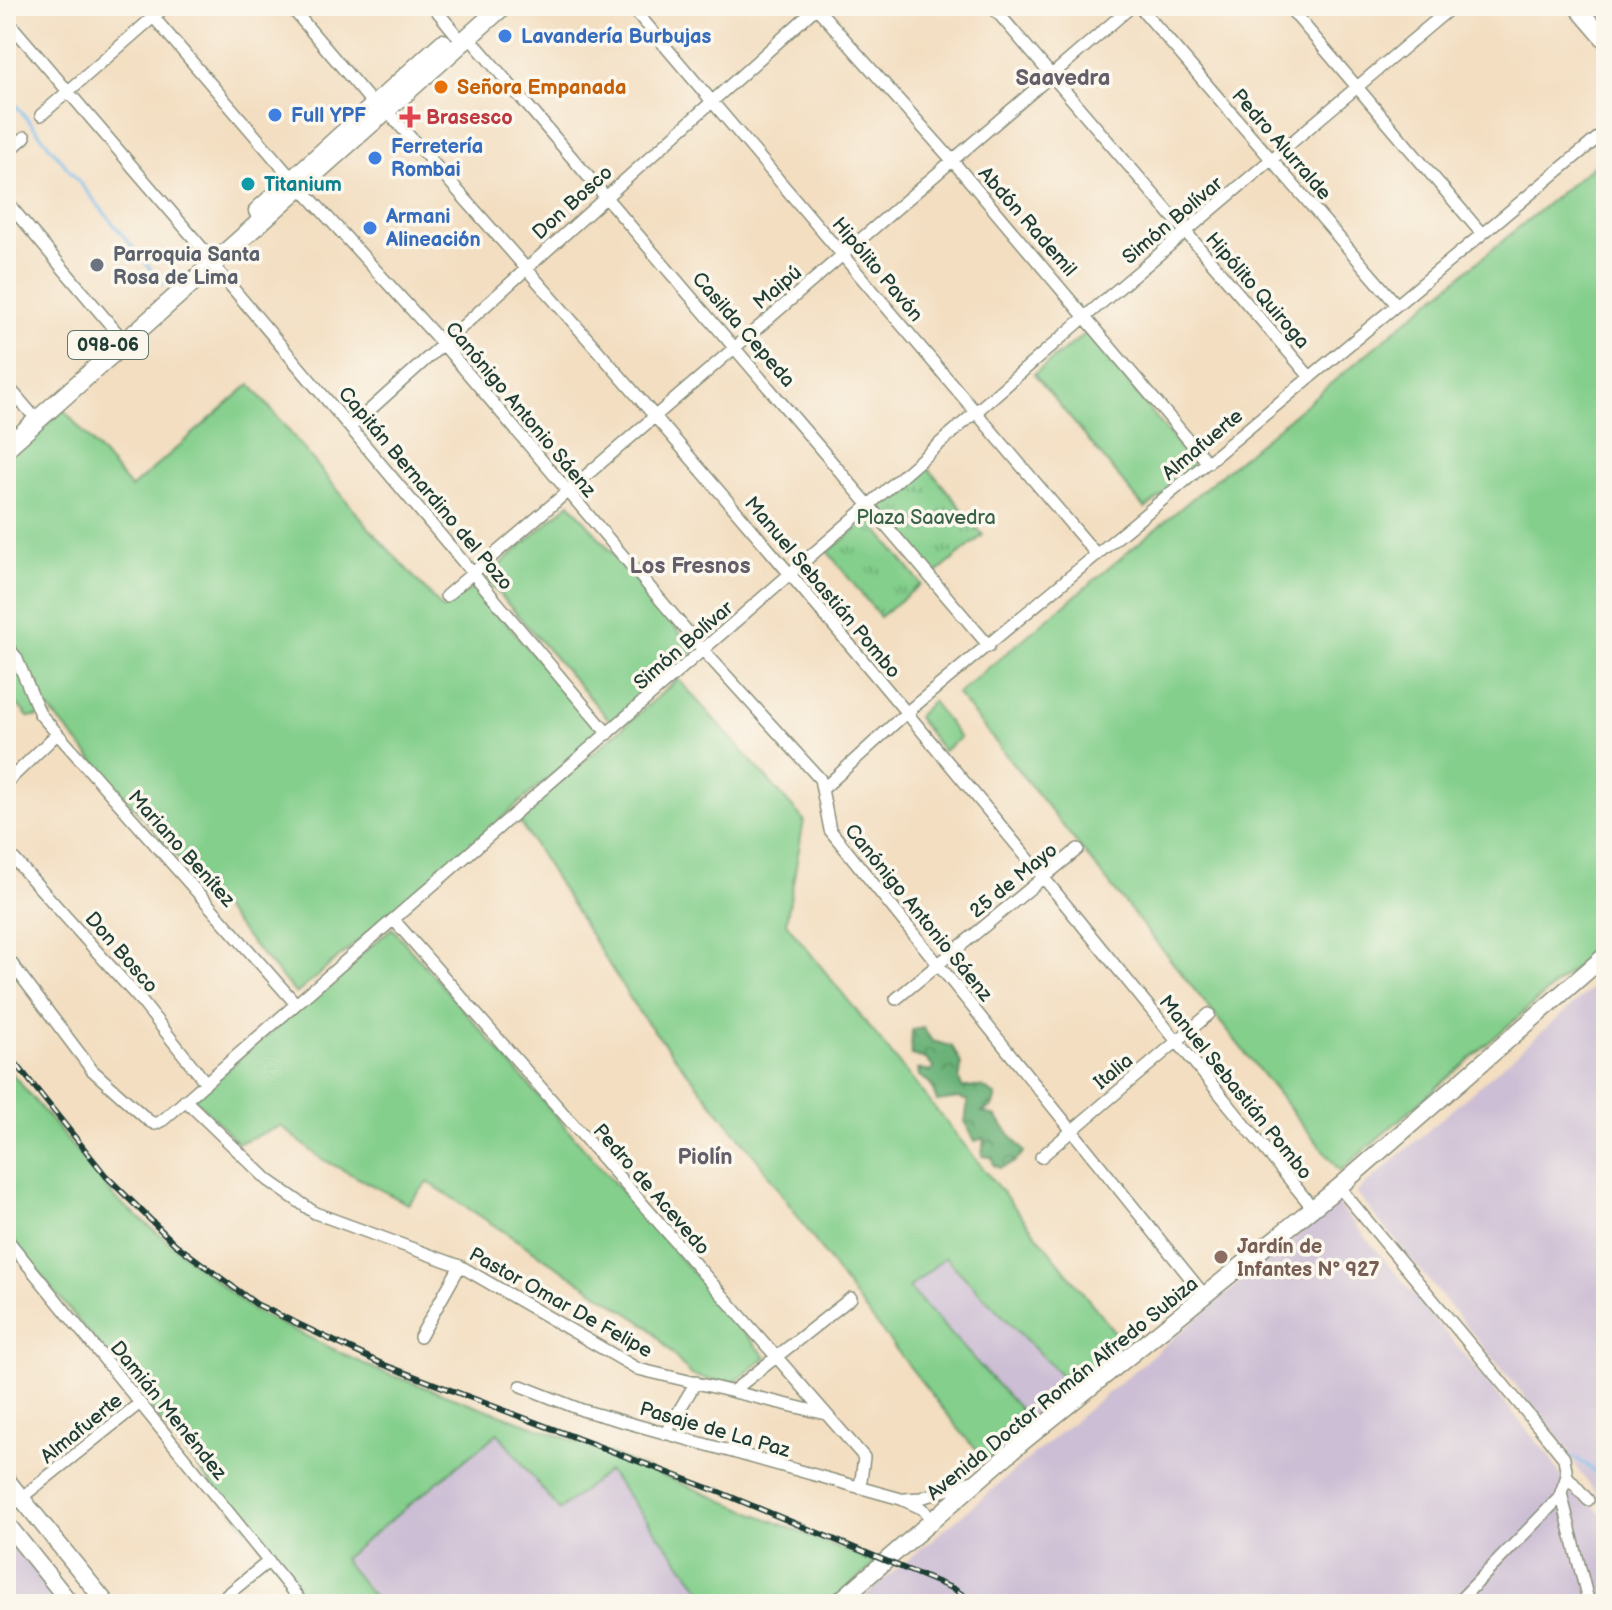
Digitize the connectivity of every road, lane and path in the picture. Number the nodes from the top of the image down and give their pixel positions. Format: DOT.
graph roads {
  1 [pos="144,6"];
  2 [pos="166,6"];
  3 [pos="290,6"];
  4 [pos="433,6"];
  5 [pos="485,6"];
  6 [pos="503,6"];
  7 [pos="631,6"];
  8 [pos="816,6"];
  9 [pos="992,6"];
  10 [pos="1132,6"];
  11 [pos="1139,6"];
  12 [pos="1288,6"];
  13 [pos="1453,6"];
  14 [pos="1581,8"];
  15 [pos="154,17"];
  16 [pos="6,19"];
  17 [pos="462,35"];
  18 [pos="1606,41"];
  19 [pos="1050,76"];
  20 [pos="1359,87"];
  21 [pos="68,93"];
  22 [pos="711,101"];
  23 [pos="381,108"];
  24 [pos="41,115"];
  25 [pos="1606,131"];
  26 [pos="25,137"];
  27 [pos="6,154"];
  28 [pos="951,159"];
  29 [pos="1273,161"];
  30 [pos="297,184"];
  31 [pos="606,196"];
  32 [pos="6,201"];
  33 [pos="1185,232"];
  34 [pos="1482,234"];
  35 [pos="842,255"];
  36 [pos="212,261"];
  37 [pos="526,267"];
  38 [pos="1397,305"];
  39 [pos="1086,316"];
  40 [pos="119,335"];
  41 [pos="442,343"];
  42 [pos="735,346"];
  43 [pos="1310,377"];
  44 [pos="6,384"];
  45 [pos="30,412"];
  46 [pos="977,414"];
  47 [pos="653,416"];
  48 [pos="352,426"];
  49 [pos="6,432"];
  50 [pos="6,448"];
  51 [pos="1208,463"];
  52 [pos="568,492"];
  53 [pos="871,505"];
  54 [pos="1097,555"];
  55 [pos="474,572"];
  56 [pos="791,575"];
  57 [pos="446,596"];
  58 [pos="6,645"];
  59 [pos="989,646"];
  60 [pos="703,650"];
  61 [pos="906,713"];
  62 [pos="57,734"];
  63 [pos="608,734"];
  64 [pos="6,783"];
  65 [pos="824,788"];
  66 [pos="1078,849"];
  67 [pos="6,850"];
  68 [pos="1044,878"];
  69 [pos="394,920"];
  70 [pos="1606,955"];
  71 [pos="6,956"];
  72 [pos="938,964"];
  73 [pos="896,999"];
  74 [pos="296,1004"];
  75 [pos="1209,1014"];
  76 [pos="1176,1042"];
  77 [pos="206,1083"];
  78 [pos="185,1100"];
  79 [pos="1072,1129"];
  80 [pos="1041,1157"];
  81 [pos="1339,1187"];
  82 [pos="1312,1207"];
  83 [pos="8,1244"];
  84 [pos="460,1266"];
  85 [pos="1205,1296"];
  86 [pos="851,1298"];
  87 [pos="420,1337"];
  88 [pos="773,1357"];
  89 [pos="696,1382"];
  90 [pos="521,1386"];
  91 [pos="733,1391"];
  92 [pos="140,1403"];
  93 [pos="822,1413"];
  94 [pos="665,1434"];
  95 [pos="1567,1476"];
  96 [pos="6,1479"];
  97 [pos="981,1479"];
  98 [pos="860,1488"];
  99 [pos="1561,1493"];
  100 [pos="22,1499"];
  101 [pos="901,1499"];
  102 [pos="1588,1500"];
  103 [pos="6,1510"];
  104 [pos="932,1521"];
  105 [pos="6,1523"];
  106 [pos="269,1561"];
  107 [pos="1590,1603"];
  108 [pos="71,1604"];
  109 [pos="107,1604"];
  110 [pos="216,1604"];
  111 [pos="303,1604"];
  112 [pos="836,1604"];
  113 [pos="1456,1604"];
  1 -- 15 [label="street, Canónigo Antonio Sáenz"];
  2 -- 15 [label="street"];
  3 -- 23 [label="street, Manuel Sebastián Pombo"];
  4 -- 17 [label="street, Casilda Cepeda"];
  5 -- 17 [label="main road, 098-06"];
  6 -- 17 [label="main road, 098-06"];
  7 -- 22 [label="street, Hipólito Pavón"];
  8 -- 22 [label="street, Don Bosco"];
  8 -- 28 [label="street, Abdón Rademil"];
  9 -- 19 [label="street, Hipólito Quiroga"];
  10 -- 19 [label="street, Maipú"];
  11 -- 29 [label="street, Pedro Alurralde"];
  12 -- 20 [label="street"];
  13 -- 20 [label="street, Simón Bolívar"];
  14 -- 18 [label="main road"];
  15 -- 21 [label="street"];
  15 -- 30 [label="street, Canónigo Antonio Sáenz"];
  16 -- 21 [label="street, Capitán Bernardino del Pozo"];
  17 -- 23 [label="main road, 098-06"];
  17 -- 31 [label="street, Casilda Cepeda"];
  19 -- 28 [label="street, Maipú"];
  19 -- 33 [label="street, Hipólito Quiroga"];
  20 -- 29 [label="street, Simón Bolívar"];
  20 -- 34 [label="street"];
  21 -- 24 [label="street"];
  21 -- 36 [label="street, Capitán Bernardino del Pozo"];
  22 -- 31 [label="street, Don Bosco"];
  22 -- 35 [label="street, Hipólito Pavón"];
  23 -- 30 [label="main road, 098-06"];
  23 -- 37 [label="street, Manuel Sebastián Pombo"];
  25 -- 34 [label="street, Almafuerte"];
  26 -- 27 [label="street"];
  28 -- 35 [label="street, Maipú"];
  28 -- 39 [label="street, Abdón Rademil"];
  29 -- 33 [label="street, Simón Bolívar"];
  29 -- 38 [label="street, Pedro Alurralde"];
  30 -- 36 [label="main road, 098-06"];
  30 -- 41 [label="street, Canónigo Antonio Sáenz"];
  31 -- 37 [label="street, Don Bosco"];
  31 -- 42 [label="street, Casilda Cepeda"];
  32 -- 40 [label="street"];
  33 -- 39 [label="street, Simón Bolívar"];
  33 -- 43 [label="street, Hipólito Quiroga"];
  34 -- 38 [label="street, Almafuerte"];
  35 -- 42 [label="street, Maipú"];
  35 -- 46 [label="street, Hipólito Pavón"];
  36 -- 40 [label="main road, 098-06"];
  36 -- 48 [label="street, Capitán Bernardino del Pozo"];
  36 -- 50 [label="main road, 098-06"];
  37 -- 41 [label="street, Don Bosco"];
  37 -- 47 [label="street, Manuel Sebastián Pombo"];
  38 -- 43 [label="street, Almafuerte"];
  39 -- 46 [label="street, Simón Bolívar"];
  39 -- 51 [label="street, Abdón Rademil"];
  40 -- 45 [label="main road, 098-06"];
  41 -- 48 [label="street, Don Bosco"];
  41 -- 52 [label="street, Canónigo Antonio Sáenz"];
  42 -- 47 [label="street, Maipú"];
  42 -- 53 [label="street, Casilda Cepeda"];
  43 -- 51 [label="street, Almafuerte"];
  44 -- 45 [label="street"];
  45 -- 49 [label="main road, 098-06"];
  46 -- 53 [label="street, Simón Bolívar"];
  46 -- 54 [label="street, Hipólito Pavón"];
  47 -- 52 [label="street, Maipú"];
  47 -- 56 [label="street, Manuel Sebastián Pombo"];
  48 -- 55 [label="street, Capitán Bernardino del Pozo"];
  51 -- 54 [label="street, Almafuerte"];
  52 -- 55 [label="street, Maipú"];
  52 -- 60 [label="street, Canónigo Antonio Sáenz"];
  53 -- 56 [label="street, Simón Bolívar"];
  53 -- 59 [label="street, Casilda Cepeda"];
  54 -- 59 [label="street, Almafuerte"];
  55 -- 57 [label="street, Maipú"];
  55 -- 63 [label="street, Capitán Bernardino del Pozo"];
  56 -- 60 [label="street, Simón Bolívar"];
  56 -- 61 [label="street, Manuel Sebastián Pombo"];
  58 -- 62 [label="street, Mariano Benítez"];
  59 -- 61 [label="street, Almafuerte"];
  60 -- 63 [label="street, Simón Bolívar"];
  60 -- 65 [label="street, Canónigo Antonio Sáenz"];
  61 -- 65 [label="street, Almafuerte"];
  61 -- 68 [label="street, Manuel Sebastián Pombo"];
  62 -- 64 [label="street"];
  62 -- 74 [label="street, Mariano Benítez"];
  63 -- 69 [label="street, Simón Bolívar"];
  65 -- 72 [label="street, Canónigo Antonio Sáenz"];
  66 -- 68 [label="street, 25 de Mayo"];
  67 -- 77 [label="street, Don Bosco"];
  68 -- 72 [label="street, 25 de Mayo"];
  68 -- 76 [label="street, Manuel Sebastián Pombo"];
  69 -- 74 [label="street, Simón Bolívar"];
  69 -- 88 [label="street, Pedro de Acevedo"];
  70 -- 81 [label="main road, Avenida Doctor Román Alfredo Subiza"];
  71 -- 78 [label="street, Simón Bolívar"];
  72 -- 73 [label="street, 25 de Mayo"];
  72 -- 79 [label="street, Canónigo Antonio Sáenz"];
  74 -- 77 [label="street, Simón Bolívar"];
  75 -- 76 [label="street, Italia"];
  76 -- 79 [label="street, Italia"];
  76 -- 82 [label="street, Manuel Sebastián Pombo"];
  77 -- 78 [label="street, Simón Bolívar"];
  78 -- 84 [label="street, Pastor Omar De Felipe"];
  79 -- 80 [label="street, Italia"];
  79 -- 85 [label="street, Canónigo Antonio Sáenz"];
  81 -- 82 [label="main road, Avenida Doctor Román Alfredo Subiza"];
  81 -- 95 [label="street, Manuel Sebastián Pombo"];
  82 -- 85 [label="main road, Avenida Doctor Román Alfredo Subiza"];
  83 -- 92 [label="street, Damián Menéndez"];
  84 -- 87 [label="street"];
  84 -- 89 [label="street, Pastor Omar De Felipe"];
  85 -- 97 [label="main road, Avenida Doctor Román Alfredo Subiza"];
  86 -- 88 [label="street"];
  88 -- 91 [label="street"];
  88 -- 93 [label="street, Pedro de Acevedo"];
  89 -- 91 [label="street, Pastor Omar De Felipe"];
  89 -- 94 [label="street"];
  90 -- 94 [label="street, Pasaje de La Paz"];
  91 -- 93 [label="street, Pastor Omar De Felipe"];
  92 -- 100 [label="street, Almafuerte"];
  92 -- 106 [label="street, Damián Menéndez"];
  93 -- 98 [label="street, Pedro de Acevedo"];
  94 -- 98 [label="street, Pasaje de La Paz"];
  95 -- 99 [label="street"];
  95 -- 102 [label="street, Manuel Sebastián Pombo"];
  96 -- 100 [label="main road"];
  97 -- 101 [label="street, Pasaje de La Paz"];
  97 -- 104 [label="main road, Avenida Doctor Román Alfredo Subiza"];
  98 -- 101 [label="street, Pasaje de La Paz"];
  99 -- 107 [label="street"];
  99 -- 113 [label="street"];
  100 -- 103 [label="street, Almafuerte"];
  100 -- 109 [label="main road"];
  101 -- 104 [label="street, Pasaje de La Paz"];
  104 -- 112 [label="main road, Avenida Doctor Román Alfredo Subiza"];
  105 -- 108 [label="main road"];
  106 -- 110 [label="street"];
  106 -- 111 [label="street, Damián Menéndez"];
}
